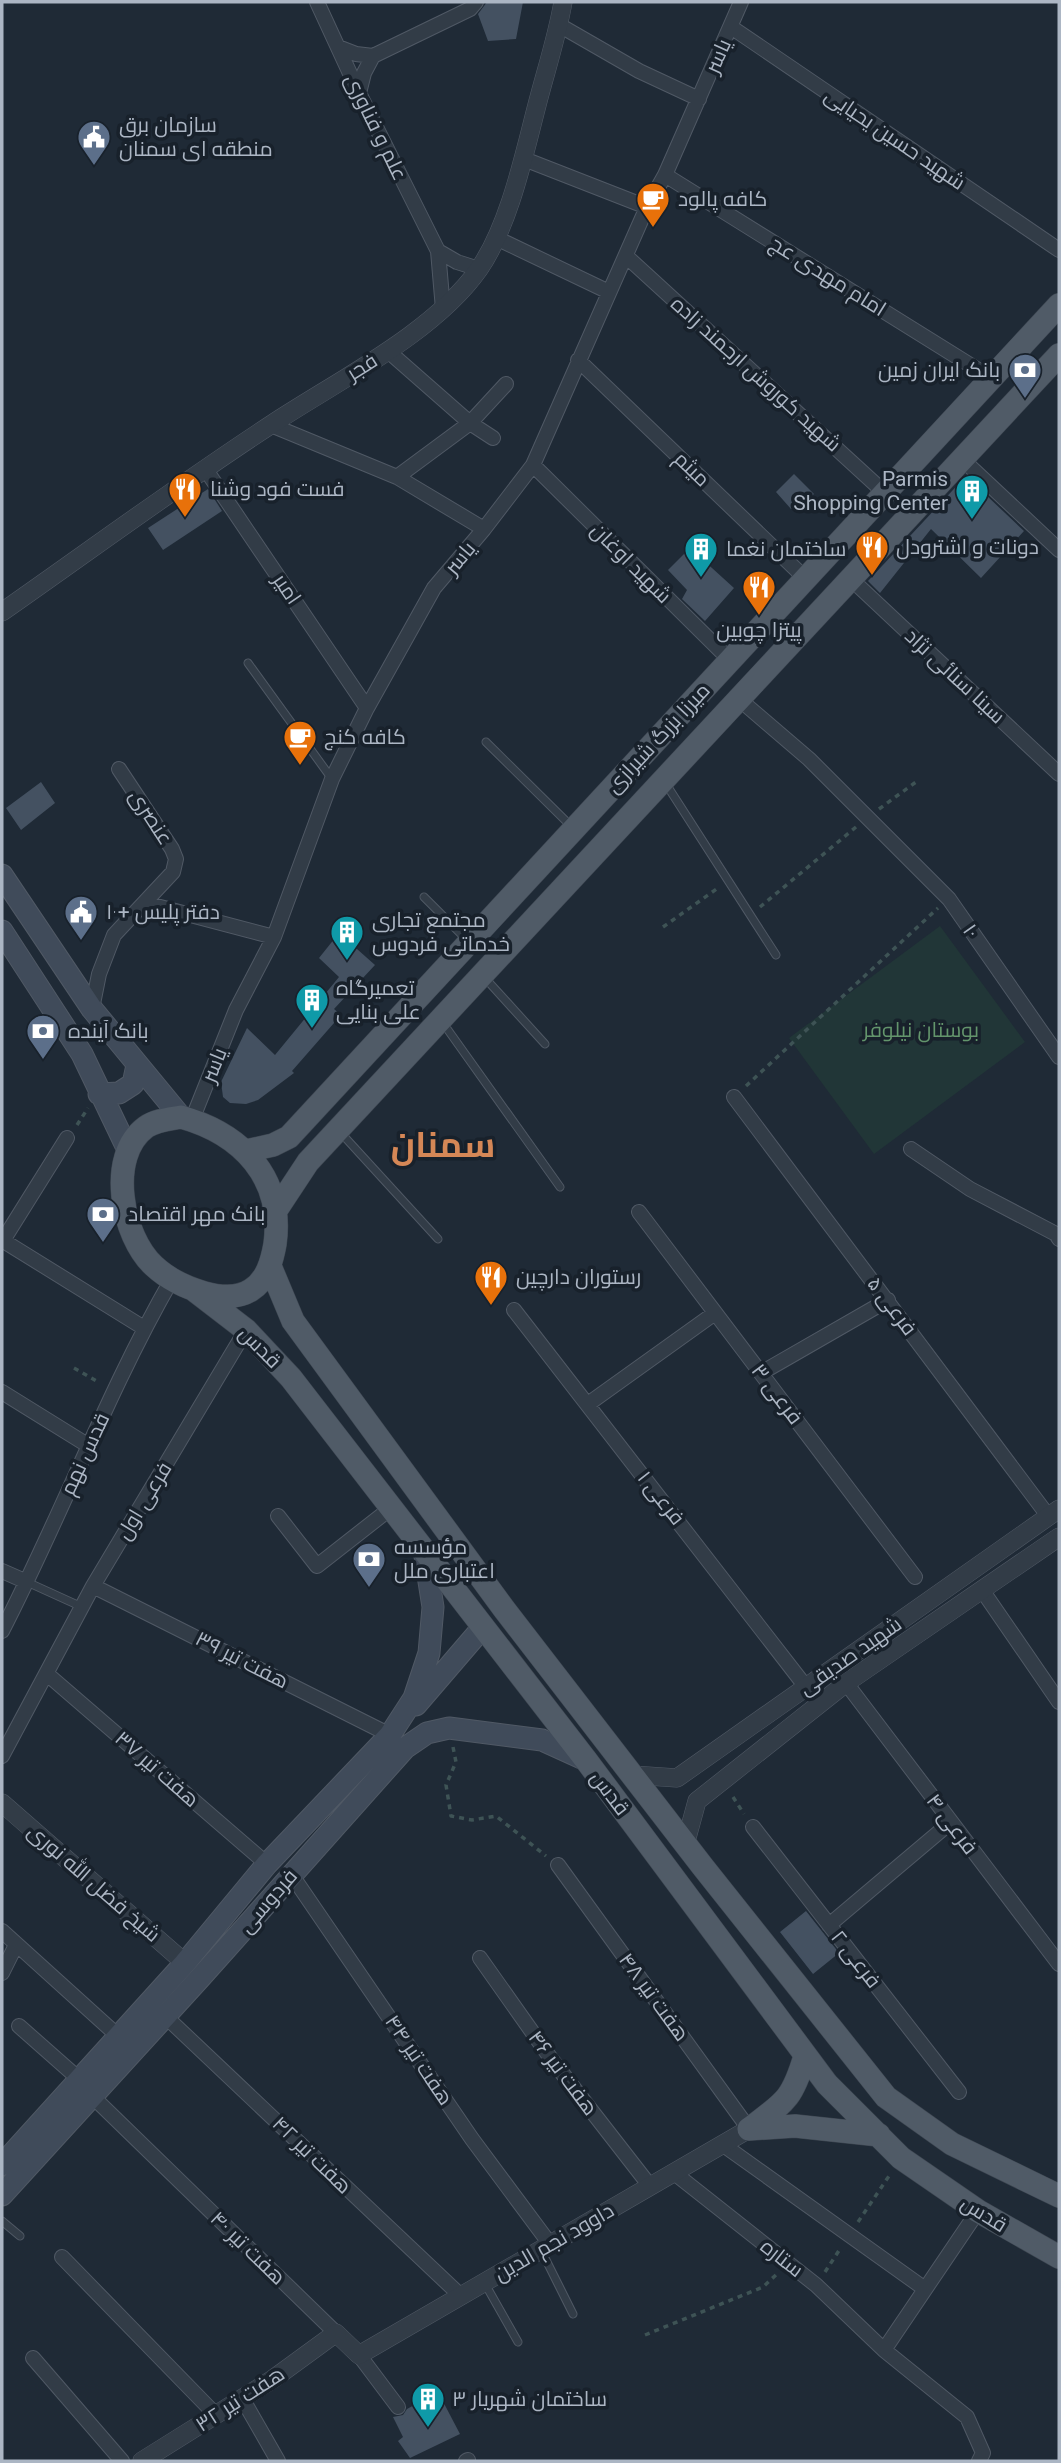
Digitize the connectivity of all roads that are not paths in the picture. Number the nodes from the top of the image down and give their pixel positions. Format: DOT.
graph roads {
  1 [pos="317,2"];
  2 [pos="476,2"];
  3 [pos="563,2"];
  4 [pos="741,2"];
  5 [pos="559,25"];
  6 [pos="731,27"];
  7 [pos="338,47"];
  8 [pos="373,56"];
  9 [pos="359,93"];
  10 [pos="699,99"];
  11 [pos="524,159"];
  12 [pos="665,175"];
  13 [pos="647,206"];
  14 [pos="496,238"];
  15 [pos="1059,250"];
  16 [pos="438,251"];
  17 [pos="626,256"];
  18 [pos="479,269"];
  19 [pos="609,292"];
  20 [pos="1059,305"];
  21 [pos="443,309"];
  22 [pos="388,351"];
  23 [pos="1059,355"];
  24 [pos="578,360"];
  25 [pos="991,378"];
  26 [pos="506,384"];
  27 [pos="470,423"];
  28 [pos="271,425"];
  29 [pos="493,438"];
  30 [pos="962,459"];
  31 [pos="533,465"];
  32 [pos="206,470"];
  33 [pos="397,477"];
  34 [pos="885,493"];
  35 [pos="484,529"];
  36 [pos="1059,550"];
  37 [pos="806,579"];
  38 [pos="851,579"];
  39 [pos="2,612"];
  40 [pos="730,660"];
  41 [pos="248,663"];
  42 [pos="739,699"];
  43 [pos="367,708"];
  44 [pos="486,743"];
  45 [pos="119,769"];
  46 [pos="1059,774"];
  47 [pos="332,779"];
  48 [pos="663,780"];
  49 [pos="574,829"];
  50 [pos="2,875"];
  51 [pos="424,897"];
  52 [pos="145,903"];
  53 [pos="2,931"];
  54 [pos="274,937"];
  55 [pos="469,942"];
  56 [pos="776,955"];
  57 [pos="482,974"];
  58 [pos="92,1009"];
  59 [pos="401,1016"];
  60 [pos="440,1020"];
  61 [pos="423,1039"];
  62 [pos="545,1044"];
  63 [pos="1059,1058"];
  64 [pos="137,1065"];
  65 [pos="99,1094"];
  66 [pos="734,1097"];
  67 [pos="186,1119"];
  68 [pos="338,1129"];
  69 [pos="67,1138"];
  70 [pos="911,1149"];
  71 [pos="128,1150"];
  72 [pos="246,1151"];
  73 [pos="560,1187"];
  74 [pos="275,1212"];
  75 [pos="639,1212"];
  76 [pos="1058,1235"];
  77 [pos="438,1239"];
  78 [pos="2,1241"];
  79 [pos="270,1266"];
  80 [pos="172,1279"];
  81 [pos="194,1290"];
  82 [pos="888,1300"];
  83 [pos="514,1310"];
  84 [pos="715,1313"];
  85 [pos="144,1328"];
  86 [pos="246,1330"];
  87 [pos="761,1373"];
  88 [pos="2,1392"];
  89 [pos="588,1404"];
  90 [pos="89,1446"];
  91 [pos="391,1508"];
  92 [pos="1054,1513"];
  93 [pos="278,1516"];
  94 [pos="1059,1537"];
  95 [pos="424,1550"];
  96 [pos="2,1571"];
  97 [pos="915,1577"];
  98 [pos="27,1582"];
  99 [pos="93,1586"];
  100 [pos="982,1590"];
  101 [pos="82,1607"];
  102 [pos="504,1609"];
  103 [pos="483,1627"];
  104 [pos="2,1631"];
  105 [pos="47,1674"];
  106 [pos="846,1683"];
  107 [pos="806,1687"];
  108 [pos="1059,1702"];
  109 [pos="390,1735"];
  110 [pos="730,1741"];
  111 [pos="2,1756"];
  112 [pos="586,1760"];
  113 [pos="747,1760"];
  114 [pos="633,1775"];
  115 [pos="2,1803"];
  116 [pos="951,1822"];
  117 [pos="753,1827"];
  118 [pos="685,1845"];
  119 [pos="267,1864"];
  120 [pos="558,1865"];
  121 [pos="291,1874"];
  122 [pos="829,1925"];
  123 [pos="2,1931"];
  124 [pos="16,1945"];
  125 [pos="480,1958"];
  126 [pos="1059,1964"];
  127 [pos="193,1971"];
  128 [pos="2,1973"];
  129 [pos="164,2015"];
  130 [pos="19,2026"];
  131 [pos="118,2036"];
  132 [pos="805,2056"];
  133 [pos="85,2087"];
  134 [pos="959,2092"];
  135 [pos="749,2129"];
  136 [pos="935,2134"];
  137 [pos="879,2135"];
  138 [pos="722,2144"];
  139 [pos="2,2165"];
  140 [pos="912,2165"];
  141 [pos="673,2172"];
  142 [pos="650,2186"];
  143 [pos="1053,2187"];
  144 [pos="2,2195"];
  145 [pos="978,2211"];
  146 [pos="2,2221"];
  147 [pos="20,2236"];
  148 [pos="545,2247"];
  149 [pos="62,2257"];
  150 [pos="1059,2257"];
  151 [pos="484,2282"];
  152 [pos="925,2289"];
  153 [pos="461,2296"];
  154 [pos="573,2314"];
  155 [pos="336,2333"];
  156 [pos="518,2342"];
  157 [pos="884,2350"];
  158 [pos="359,2355"];
  159 [pos="33,2358"];
  160 [pos="242,2398"];
  161 [pos="398,2407"];
  162 [pos="216,2415"];
  163 [pos="122,2461"];
  164 [pos="142,2461"];
  165 [pos="278,2461"];
  166 [pos="979,2461"];
  1 -- 7 [label="street, علم و فناوری"];
  2 -- 8 [label="street"];
  3 -- 5 [label="street, فجر"];
  4 -- 6 [label="street, یاسر"];
  5 -- 10 [label="street"];
  5 -- 11 [label="street, فجر"];
  6 -- 10 [label="street, یاسر"];
  6 -- 15 [label="street, شهید حسین یحیایی"];
  7 -- 8 [label="street"];
  7 -- 9 [label="street, علم و فناوری"];
  8 -- 9 [label="street"];
  9 -- 16 [label="street, علم و فناوری"];
  10 -- 12 [label="street, یاسر"];
  11 -- 13 [label="street"];
  11 -- 14 [label="street, فجر"];
  12 -- 13 [label="street, یاسر"];
  12 -- 25 [label="street, امام مهدی عج"];
  13 -- 17 [label="street, یاسر"];
  14 -- 18 [label="street, فجر"];
  14 -- 19 [label="street"];
  16 -- 18 [label="street"];
  16 -- 21 [label="street"];
  17 -- 19 [label="street, یاسر"];
  17 -- 34 [label="street, شهید کوروش ارجمند زاده"];
  18 -- 21 [label="street, فجر"];
  19 -- 24 [label="street, یاسر"];
  20 -- 25 [label="main road, میرزا بزرگ شیرازی"];
  21 -- 22 [label="street, فجر"];
  22 -- 27 [label="street"];
  22 -- 28 [label="street, فجر"];
  23 -- 30 [label="main road, میرزا بزرگ شیرازی"];
  24 -- 31 [label="street, یاسر"];
  24 -- 37 [label="street, میثم"];
  25 -- 34 [label="main road, میرزا بزرگ شیرازی"];
  26 -- 27 [label="street"];
  27 -- 29 [label="street"];
  27 -- 33 [label="street"];
  28 -- 32 [label="street, فجر"];
  28 -- 33 [label="street"];
  30 -- 36 [label="street"];
  30 -- 38 [label="main road, میرزا بزرگ شیرازی"];
  31 -- 35 [label="street, یاسر"];
  31 -- 40 [label="street, شهید اوغان"];
  32 -- 39 [label="street, فجر"];
  32 -- 43 [label="street, امیر"];
  33 -- 35 [label="street"];
  34 -- 37 [label="main road, میرزا بزرگ شیرازی"];
  35 -- 43 [label="street, یاسر"];
  37 -- 40 [label="main road, میرزا بزرگ شیرازی"];
  38 -- 42 [label="main road, میرزا بزرگ شیرازی"];
  38 -- 46 [label="street, سینا سنائی نژاد"];
  40 -- 49 [label="main road, میرزا بزرگ شیرازی"];
  41 -- 47 [label="lane"];
  42 -- 48 [label="main road, میرزا بزرگ شیرازی"];
  42 -- 63 [label="street, ۱۰"];
  43 -- 47 [label="street, یاسر"];
  44 -- 49 [label="lane"];
  45 -- 52 [label="street, عنصری"];
  47 -- 54 [label="street, یاسر"];
  48 -- 56 [label="lane"];
  48 -- 57 [label="main road, میرزا بزرگ شیرازی"];
  49 -- 55 [label="main road, میرزا بزرگ شیرازی"];
  50 -- 58 [label="main road"];
  51 -- 55 [label="lane"];
  52 -- 54 [label="street"];
  52 -- 58 [label="street, عنصری"];
  53 -- 65 [label="main road"];
  54 -- 67 [label="street, یاسر"];
  55 -- 59 [label="main road, میرزا بزرگ شیرازی"];
  57 -- 60 [label="main road, میرزا بزرگ شیرازی"];
  57 -- 62 [label="lane"];
  58 -- 64 [label="main road"];
  59 -- 61 [label="main road"];
  59 -- 72 [label="main road, میرزا بزرگ شیرازی"];
  60 -- 61 [label="main road, میرزا بزرگ شیرازی"];
  60 -- 73 [label="lane"];
  61 -- 68 [label="main road, میرزا بزرگ شیرازی"];
  64 -- 65 [label="main road"];
  64 -- 67 [label="main road"];
  65 -- 71 [label="main road"];
  66 -- 82 [label="street, فرعی ۵"];
  67 -- 71 [label="main road"];
  67 -- 72 [label="main road"];
  68 -- 74 [label="main road, میرزا بزرگ شیرازی"];
  68 -- 77 [label="lane"];
  69 -- 78 [label="street"];
  70 -- 76 [label="street"];
  71 -- 80 [label="main road"];
  72 -- 74 [label="main road"];
  74 -- 79 [label="main road"];
  75 -- 84 [label="street, فرعی ۳"];
  78 -- 85 [label="street"];
  79 -- 81 [label="main road"];
  79 -- 102 [label="main road, قدس"];
  80 -- 81 [label="main road"];
  80 -- 85 [label="street, قدس نهم"];
  81 -- 86 [label="main road, قدس"];
  82 -- 87 [label="street"];
  82 -- 92 [label="street, فرعی ۵"];
  83 -- 89 [label="street, فرعی ۱"];
  84 -- 87 [label="street, فرعی ۳"];
  84 -- 89 [label="street"];
  85 -- 90 [label="street, قدس نهم"];
  86 -- 91 [label="main road, قدس"];
  86 -- 99 [label="street, فرعی اول"];
  87 -- 97 [label="street, فرعی ۳"];
  88 -- 90 [label="street"];
  89 -- 107 [label="street, فرعی ۱"];
  90 -- 98 [label="street, قدس نهم"];
  91 -- 93 [label="street"];
  91 -- 95 [label="main road, قدس"];
  92 -- 107 [label="street, شهید صدیقی"];
  94 -- 100 [label="street, شهید صدیقی"];
  95 -- 103 [label="main road, قدس"];
  95 -- 109 [label="main road, فردوسی"];
  96 -- 98 [label="street"];
  98 -- 101 [label="lane"];
  98 -- 104 [label="street, قدس نهم"];
  99 -- 101 [label="street, فرعی اول"];
  99 -- 109 [label="street, هفت تیر ۳۹"];
  100 -- 106 [label="street, شهید صدیقی"];
  100 -- 108 [label="street"];
  101 -- 105 [label="street, فرعی اول"];
  102 -- 103 [label="main road"];
  102 -- 114 [label="main road, قدس"];
  103 -- 109 [label="main road, فردوسی"];
  103 -- 112 [label="main road, قدس"];
  105 -- 111 [label="street, فرعی اول"];
  105 -- 119 [label="street, هفت تیر ۳۷"];
  106 -- 113 [label="street, شهید صدیقی"];
  106 -- 116 [label="street, فرعی ۴"];
  107 -- 110 [label="street, شهید صدیقی"];
  109 -- 119 [label="main road, فردوسی"];
  110 -- 113 [label="street"];
  110 -- 114 [label="street, شهید صدیقی"];
  112 -- 121 [label="main road, فردوسی"];
  112 -- 132 [label="main road, قدس"];
  113 -- 118 [label="street, شهید صدیقی"];
  114 -- 118 [label="main road, قدس"];
  115 -- 127 [label="street, شیخ فضل الله نوری"];
  116 -- 122 [label="street"];
  116 -- 126 [label="street, فرعی ۴"];
  117 -- 122 [label="street, فرعی ۲"];
  118 -- 136 [label="main road, قدس"];
  119 -- 127 [label="main road, فردوسی"];
  120 -- 135 [label="street, هفت تیر ۴۸"];
  121 -- 127 [label="main road, فردوسی"];
  121 -- 148 [label="street, هفت تیر ۴۴"];
  122 -- 134 [label="street, فرعی ۲"];
  123 -- 124 [label="street"];
  124 -- 128 [label="street"];
  124 -- 131 [label="street"];
  125 -- 142 [label="street, هفت تیر ۴۶"];
  127 -- 129 [label="main road, فردوسی"];
  127 -- 131 [label="main road, فردوسی"];
  129 -- 133 [label="main road, فردوسی"];
  129 -- 153 [label="street, هفت تیر ۴۲"];
  130 -- 133 [label="street, هفت تیر ۴۰"];
  131 -- 133 [label="main road, فردوسی"];
  132 -- 135 [label="main road"];
  132 -- 137 [label="main road, قدس"];
  133 -- 139 [label="main road, فردوسی"];
  133 -- 144 [label="main road, فردوسی"];
  133 -- 155 [label="street, هفت تیر ۴۰"];
  135 -- 137 [label="main road"];
  135 -- 138 [label="street, داوود نجم الدین"];
  136 -- 140 [label="main road"];
  136 -- 143 [label="main road, قدس"];
  137 -- 140 [label="main road, قدس"];
  138 -- 141 [label="street, داوود نجم الدین"];
  138 -- 152 [label="street"];
  140 -- 145 [label="main road, قدس"];
  141 -- 142 [label="street, داوود نجم الدین"];
  141 -- 157 [label="street, ستاره"];
  142 -- 148 [label="street, داوود نجم الدین"];
  145 -- 150 [label="main road, قدس"];
  145 -- 152 [label="street"];
  146 -- 147 [label="lane"];
  148 -- 151 [label="street, داوود نجم الدین"];
  148 -- 154 [label="lane"];
  149 -- 162 [label="street"];
  151 -- 153 [label="street, داوود نجم الدین"];
  151 -- 156 [label="lane"];
  152 -- 157 [label="street"];
  153 -- 158 [label="street, داوود نجم الدین"];
  155 -- 158 [label="street, هفت تیر ۴۰"];
  155 -- 160 [label="street, هفت تیر ۳۲"];
  157 -- 166 [label="street, ستاره"];
  158 -- 161 [label="street, هفت تیر ۴۰"];
  159 -- 163 [label="street"];
  160 -- 162 [label="street, هفت تیر ۳۲"];
  160 -- 165 [label="street"];
  162 -- 164 [label="street, هفت تیر ۳۲"];
}
